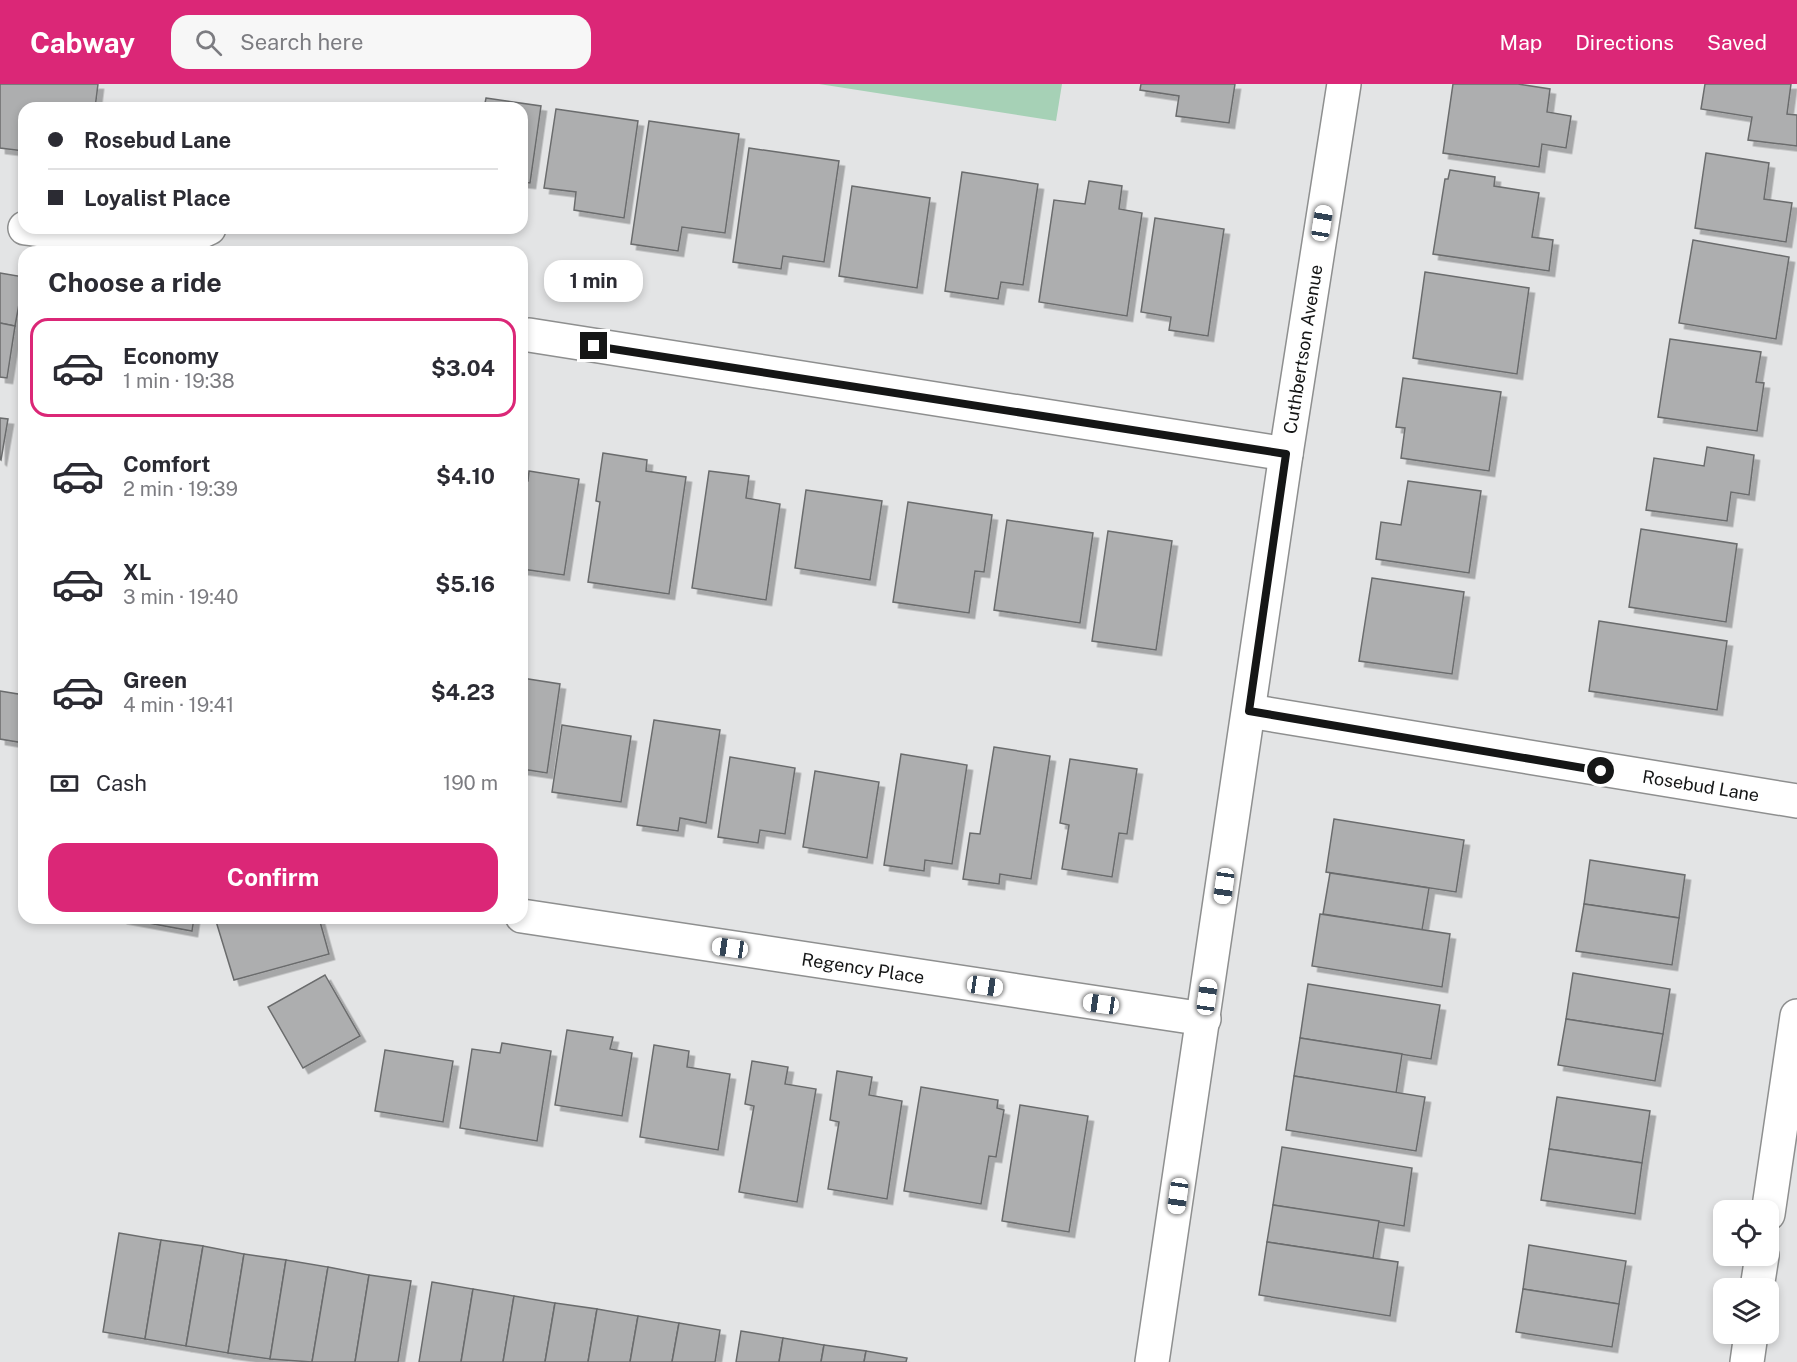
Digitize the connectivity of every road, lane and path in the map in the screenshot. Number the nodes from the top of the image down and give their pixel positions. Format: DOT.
graph roads {
  1 [pos="1344,84"];
  2 [pos="0,225"];
  3 [pos="18,227"];
  4 [pos="73,234"];
  5 [pos="195,234"];
  6 [pos="170,246"];
  7 [pos="170,246"];
  8 [pos="530,335"];
  9 [pos="1286,454"];
  10 [pos="1249,711"];
  11 [pos="1797,801"];
  12 [pos="528,917"];
  13 [pos="1797,1016"];
  14 [pos="1204,1019"];
  15 [pos="1790,1116"];
  16 [pos="1771,1200"];
  17 [pos="1749,1344"];
  18 [pos="1152,1362"];
  19 [pos="1746,1362"];
  1 -- 9 [label="street, Cuthbertson Avenue"];
  2 -- 3 [label="street"];
  4 -- 6 [label="street"];
  5 -- 7 [label="street"];
  8 -- 9 [label="street"];
  9 -- 10 [label="street, Cuthbertson Avenue"];
  10 -- 11 [label="street, Rosebud Lane"];
  10 -- 14 [label="street, Cuthbertson Avenue"];
  12 -- 14 [label="street, Regency Place"];
  13 -- 15 [label="street"];
  14 -- 18 [label="street, Cuthbertson Avenue"];
  15 -- 16 [label="street"];
  17 -- 19 [label="street"];
}
